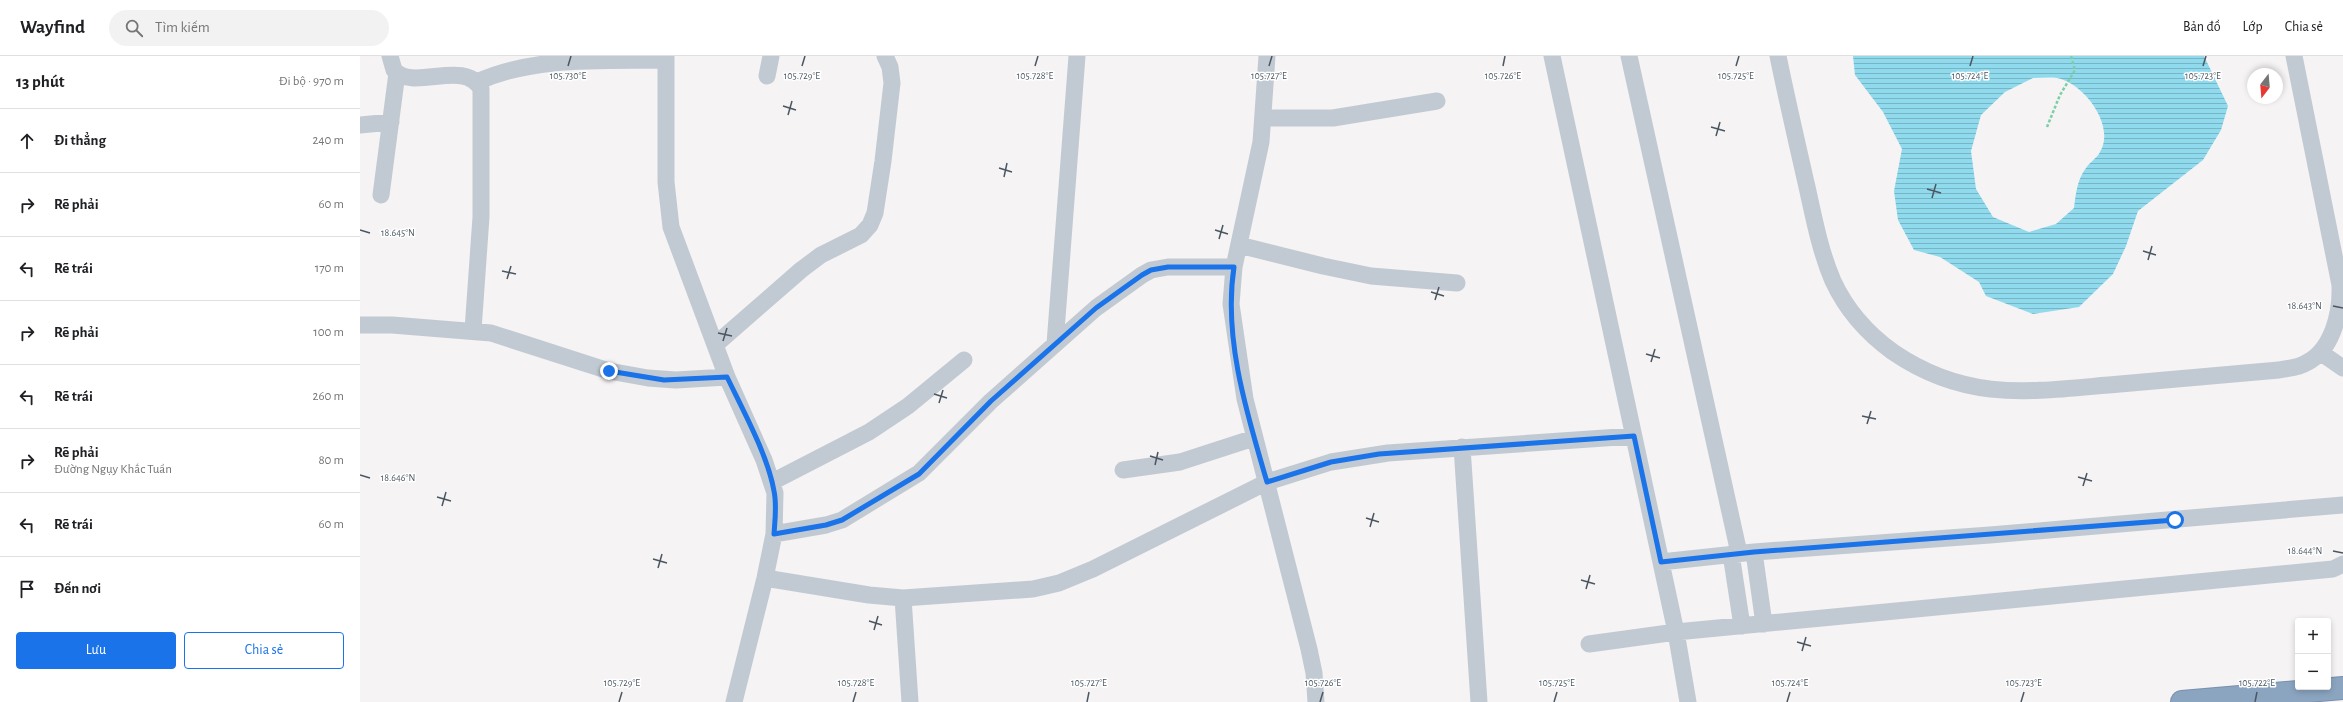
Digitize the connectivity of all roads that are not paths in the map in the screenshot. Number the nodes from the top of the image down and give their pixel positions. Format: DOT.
graph roads {
  1 [pos="390,56"];
  2 [pos="771,56"];
  3 [pos="885,56"];
  4 [pos="1077,56"];
  5 [pos="1267,56"];
  6 [pos="1552,56"];
  7 [pos="1629,56"];
  8 [pos="1778,56"];
  9 [pos="2294,56"];
  10 [pos="666,58"];
  11 [pos="396,73"];
  12 [pos="767,76"];
  13 [pos="477,82"];
  14 [pos="1437,101"];
  15 [pos="1263,118"];
  16 [pos="390,122"];
  17 [pos="360,125"];
  18 [pos="382,195"];
  19 [pos="1239,244"];
  20 [pos="1234,267"];
  21 [pos="1457,283"];
  22 [pos="360,326"];
  23 [pos="473,330"];
  24 [pos="2338,333"];
  25 [pos="1055,344"];
  26 [pos="715,345"];
  27 [pos="2320,352"];
  28 [pos="964,360"];
  29 [pos="2343,368"];
  30 [pos="727,377"];
  31 [pos="1634,436"];
  32 [pos="1254,438"];
  33 [pos="1462,447"];
  34 [pos="1123,470"];
  35 [pos="772,482"];
  36 [pos="1267,482"];
  37 [pos="2343,505"];
  38 [pos="774,534"];
  39 [pos="1741,553"];
  40 [pos="1661,562"];
  41 [pos="2343,564"];
  42 [pos="765,578"];
  43 [pos="902,598"];
  44 [pos="1764,624"];
  45 [pos="1742,626"];
  46 [pos="1676,632"];
  47 [pos="1589,644"];
  48 [pos="2343,688"];
  49 [pos="734,702"];
  50 [pos="910,702"];
  51 [pos="1316,702"];
  52 [pos="1479,702"];
  53 [pos="1688,702"];
  54 [pos="2182,702"];
  1 -- 11 [label="street"];
  2 -- 12 [label="street"];
  3 -- 26 [label="street"];
  4 -- 25 [label="street"];
  5 -- 15 [label="street"];
  6 -- 31 [label="street"];
  7 -- 39 [label="street"];
  8 -- 27 [label="street"];
  9 -- 24 [label="street"];
  10 -- 13 [label="street"];
  10 -- 26 [label="street"];
  11 -- 13 [label="street"];
  11 -- 16 [label="street"];
  13 -- 23 [label="street"];
  14 -- 15 [label="street"];
  15 -- 19 [label="street"];
  16 -- 17 [label="street"];
  16 -- 18 [label="street"];
  19 -- 20 [label="street"];
  19 -- 21 [label="street"];
  20 -- 25 [label="street"];
  20 -- 32 [label="street"];
  22 -- 23 [label="street"];
  23 -- 30 [label="street"];
  24 -- 27 [label="street"];
  25 -- 38 [label="street"];
  26 -- 30 [label="street"];
  27 -- 29 [label="street"];
  28 -- 35 [label="street"];
  30 -- 35 [label="street"];
  31 -- 33 [label="street"];
  31 -- 40 [label="street"];
  32 -- 34 [label="street"];
  32 -- 36 [label="street"];
  33 -- 36 [label="street"];
  33 -- 52 [label="street"];
  35 -- 38 [label="street"];
  36 -- 43 [label="street"];
  36 -- 51 [label="street"];
  37 -- 39 [label="street"];
  38 -- 42 [label="street"];
  39 -- 40 [label="street"];
  39 -- 44 [label="street"];
  39 -- 45 [label="street"];
  40 -- 46 [label="street"];
  41 -- 44 [label="street"];
  42 -- 43 [label="street"];
  42 -- 49 [label="street"];
  43 -- 50 [label="street"];
  44 -- 45 [label="street"];
  45 -- 46 [label="street"];
  46 -- 47 [label="street"];
  46 -- 53 [label="street"];
  48 -- 54 [label="highway"];
}
